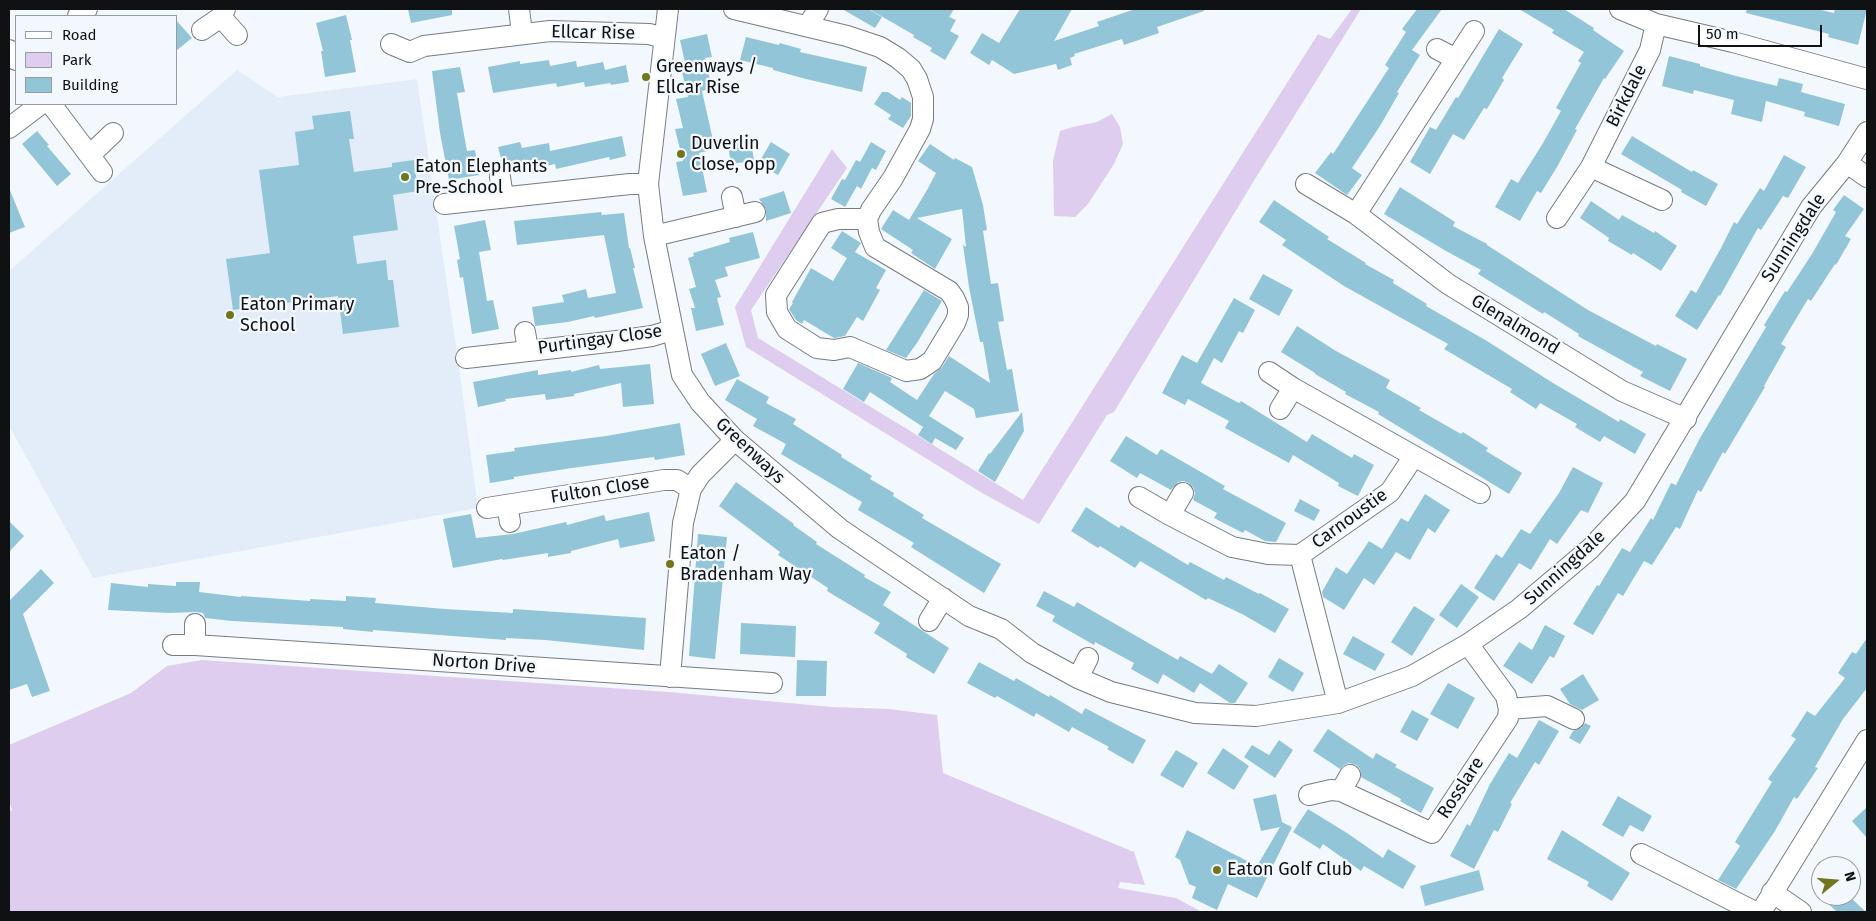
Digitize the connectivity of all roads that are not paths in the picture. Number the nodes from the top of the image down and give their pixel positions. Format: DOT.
graph roads {
  1 [pos="520,9"];
  2 [pos="668,9"];
  3 [pos="734,9"];
  4 [pos="818,9"];
  5 [pos="1620,9"];
  6 [pos="223,13"];
  7 [pos="1656,24"];
  8 [pos="808,26"];
  9 [pos="202,30"];
  10 [pos="1474,31"];
  11 [pos="522,33"];
  12 [pos="237,35"];
  13 [pos="664,38"];
  14 [pos="391,44"];
  15 [pos="1437,49"];
  16 [pos="1456,59"];
  17 [pos="1867,79"];
  18 [pos="39,105"];
  19 [pos="52,105"];
  20 [pos="9,128"];
  21 [pos="1867,132"];
  22 [pos="113,133"];
  23 [pos="90,156"];
  24 [pos="1847,163"];
  25 [pos="1592,166"];
  26 [pos="102,172"];
  27 [pos="500,177"];
  28 [pos="1867,177"];
  29 [pos="648,184"];
  30 [pos="1306,184"];
  31 [pos="504,197"];
  32 [pos="732,197"];
  33 [pos="1662,200"];
  34 [pos="444,204"];
  35 [pos="1356,214"];
  36 [pos="1557,218"];
  37 [pos="866,219"];
  38 [pos="654,236"];
  39 [pos="672,330"];
  40 [pos="466,358"];
  41 [pos="1268,372"];
  42 [pos="1292,388"];
  43 [pos="1280,409"];
  44 [pos="1686,419"];
  45 [pos="735,440"];
  46 [pos="1414,456"];
  47 [pos="691,489"];
  48 [pos="1183,493"];
  49 [pos="1480,493"];
  50 [pos="1140,497"];
  51 [pos="501,512"];
  52 [pos="1170,515"];
  53 [pos="1300,555"];
  54 [pos="943,598"];
  55 [pos="929,620"];
  56 [pos="195,624"];
  57 [pos="173,644"];
  58 [pos="195,644"];
  59 [pos="1468,644"];
  60 [pos="1032,653"];
  61 [pos="1088,658"];
  62 [pos="670,676"];
  63 [pos="1078,678"];
  64 [pos="772,683"];
  65 [pos="1338,703"];
  66 [pos="1509,709"];
  67 [pos="1574,719"];
  68 [pos="1867,740"];
  69 [pos="1309,796"];
  70 [pos="1641,854"];
  71 [pos="1772,892"];
  72 [pos="1755,912"];
  73 [pos="1761,912"];
  74 [pos="1800,912"];
  1 -- 11 [label="street"];
  2 -- 13 [label="street, Greenways"];
  3 -- 8 [label="street"];
  4 -- 8 [label="street"];
  5 -- 7 [label="street"];
  6 -- 9 [label="street"];
  6 -- 12 [label="street"];
  7 -- 17 [label="street"];
  7 -- 25 [label="street, Birkdale"];
  8 -- 37 [label="street"];
  10 -- 16 [label="street"];
  11 -- 13 [label="street, Ellcar Rise"];
  11 -- 14 [label="street, Ellcar Rise"];
  13 -- 29 [label="street, Greenways"];
  15 -- 16 [label="street"];
  16 -- 35 [label="street"];
  18 -- 20 [label="street"];
  19 -- 23 [label="street"];
  21 -- 24 [label="street, Sunningdale"];
  22 -- 23 [label="street"];
  23 -- 26 [label="street"];
  24 -- 28 [label="street"];
  24 -- 44 [label="street, Sunningdale"];
  25 -- 33 [label="street"];
  25 -- 36 [label="street, Birkdale"];
  27 -- 31 [label="street"];
  29 -- 31 [label="street"];
  29 -- 38 [label="street, Greenways"];
  30 -- 35 [label="street, Glenalmond"];
  31 -- 34 [label="street"];
  32 -- 38 [label="street"];
  35 -- 44 [label="street, Glenalmond"];
  37 -- 37 [label="street"];
  38 -- 39 [label="street, Greenways"];
  39 -- 40 [label="street, Purtingay Close"];
  39 -- 45 [label="street, Greenways"];
  41 -- 42 [label="street"];
  42 -- 43 [label="street"];
  42 -- 46 [label="street"];
  44 -- 59 [label="street, Sunningdale"];
  45 -- 47 [label="street"];
  45 -- 54 [label="street, Greenways"];
  46 -- 49 [label="street"];
  46 -- 53 [label="street, Carnoustie"];
  47 -- 51 [label="street, Fulton Close"];
  47 -- 62 [label="street"];
  48 -- 52 [label="street"];
  50 -- 52 [label="street, Carnoustie"];
  52 -- 53 [label="street, Carnoustie"];
  53 -- 65 [label="street, Carnoustie"];
  54 -- 55 [label="street"];
  54 -- 60 [label="street, Greenways"];
  56 -- 58 [label="street"];
  57 -- 58 [label="street, Norton Drive"];
  58 -- 62 [label="street, Norton Drive"];
  59 -- 65 [label="street, Sunningdale"];
  59 -- 66 [label="street"];
  60 -- 63 [label="street, Sunningdale"];
  61 -- 63 [label="street"];
  62 -- 64 [label="street, Norton Drive"];
  63 -- 65 [label="street, Sunningdale"];
  66 -- 67 [label="street"];
  66 -- 69 [label="street, Rosslare"];
  68 -- 71 [label="street"];
  70 -- 72 [label="street"];
  71 -- 73 [label="street"];
  71 -- 74 [label="street"];
}
